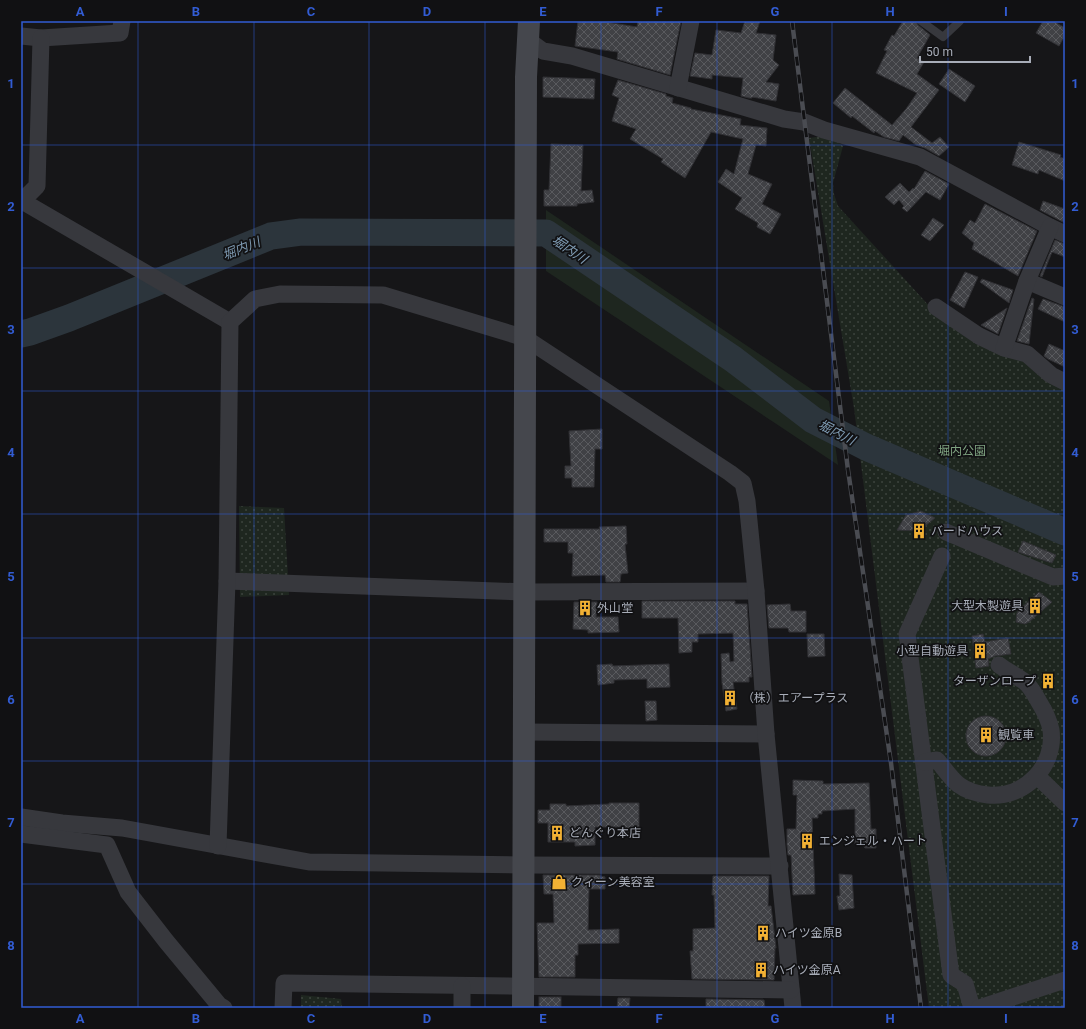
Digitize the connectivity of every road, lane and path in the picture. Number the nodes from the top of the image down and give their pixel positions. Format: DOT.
graph roads {
  1 [pos="122,21"];
  2 [pos="691,21"];
  3 [pos="922,21"];
  4 [pos="960,21"];
  5 [pos="526,28"];
  6 [pos="21,36"];
  7 [pos="41,38"];
  8 [pos="678,88"];
  9 [pos="1057,230"];
  10 [pos="1027,282"];
  11 [pos="1065,297"];
  12 [pos="936,307"];
  13 [pos="230,322"];
  14 [pos="525,338"];
  15 [pos="1004,348"];
  16 [pos="1065,382"];
  17 [pos="946,532"];
  18 [pos="978,546"];
  19 [pos="1065,576"];
  20 [pos="227,581"];
  21 [pos="756,591"];
  22 [pos="525,592"];
  23 [pos="999,665"];
  24 [pos="525,732"];
  25 [pos="766,734"];
  26 [pos="925,762"];
  27 [pos="1037,776"];
  28 [pos="1065,803"];
  29 [pos="21,817"];
  30 [pos="21,834"];
  31 [pos="218,846"];
  32 [pos="524,865"];
  33 [pos="780,866"];
  34 [pos="1065,980"];
  35 [pos="462,986"];
  36 [pos="791,990"];
  37 [pos="523,998"];
  38 [pos="224,1008"];
  39 [pos="283,1008"];
  40 [pos="462,1008"];
  41 [pos="793,1008"];
  42 [pos="972,1008"];
  43 [pos="979,1008"];
  1 -- 7 [label="street"];
  2 -- 8 [label="street"];
  3 -- 4 [label="lane"];
  5 -- 8 [label="street"];
  5 -- 14 [label="street"];
  6 -- 7 [label="street"];
  7 -- 13 [label="street"];
  8 -- 9 [label="street"];
  9 -- 10 [label="street"];
  10 -- 11 [label="street"];
  10 -- 15 [label="street"];
  12 -- 15 [label="street"];
  13 -- 14 [label="street"];
  13 -- 20 [label="street"];
  14 -- 21 [label="street"];
  14 -- 22 [label="street"];
  15 -- 16 [label="street"];
  17 -- 18 [label="street"];
  18 -- 19 [label="street"];
  18 -- 26 [label="street"];
  20 -- 22 [label="street"];
  20 -- 31 [label="street"];
  21 -- 22 [label="street"];
  21 -- 25 [label="street"];
  22 -- 24 [label="street"];
  23 -- 27 [label="street"];
  24 -- 25 [label="street"];
  24 -- 32 [label="street"];
  25 -- 33 [label="street"];
  26 -- 27 [label="street"];
  26 -- 42 [label="street"];
  27 -- 28 [label="street"];
  29 -- 31 [label="street"];
  30 -- 38 [label="street"];
  31 -- 32 [label="street"];
  32 -- 33 [label="street"];
  32 -- 37 [label="street"];
  33 -- 36 [label="street"];
  34 -- 43 [label="street"];
  35 -- 37 [label="street"];
  35 -- 39 [label="street"];
  35 -- 40 [label="street"];
  36 -- 37 [label="street"];
  36 -- 41 [label="street"];
}
